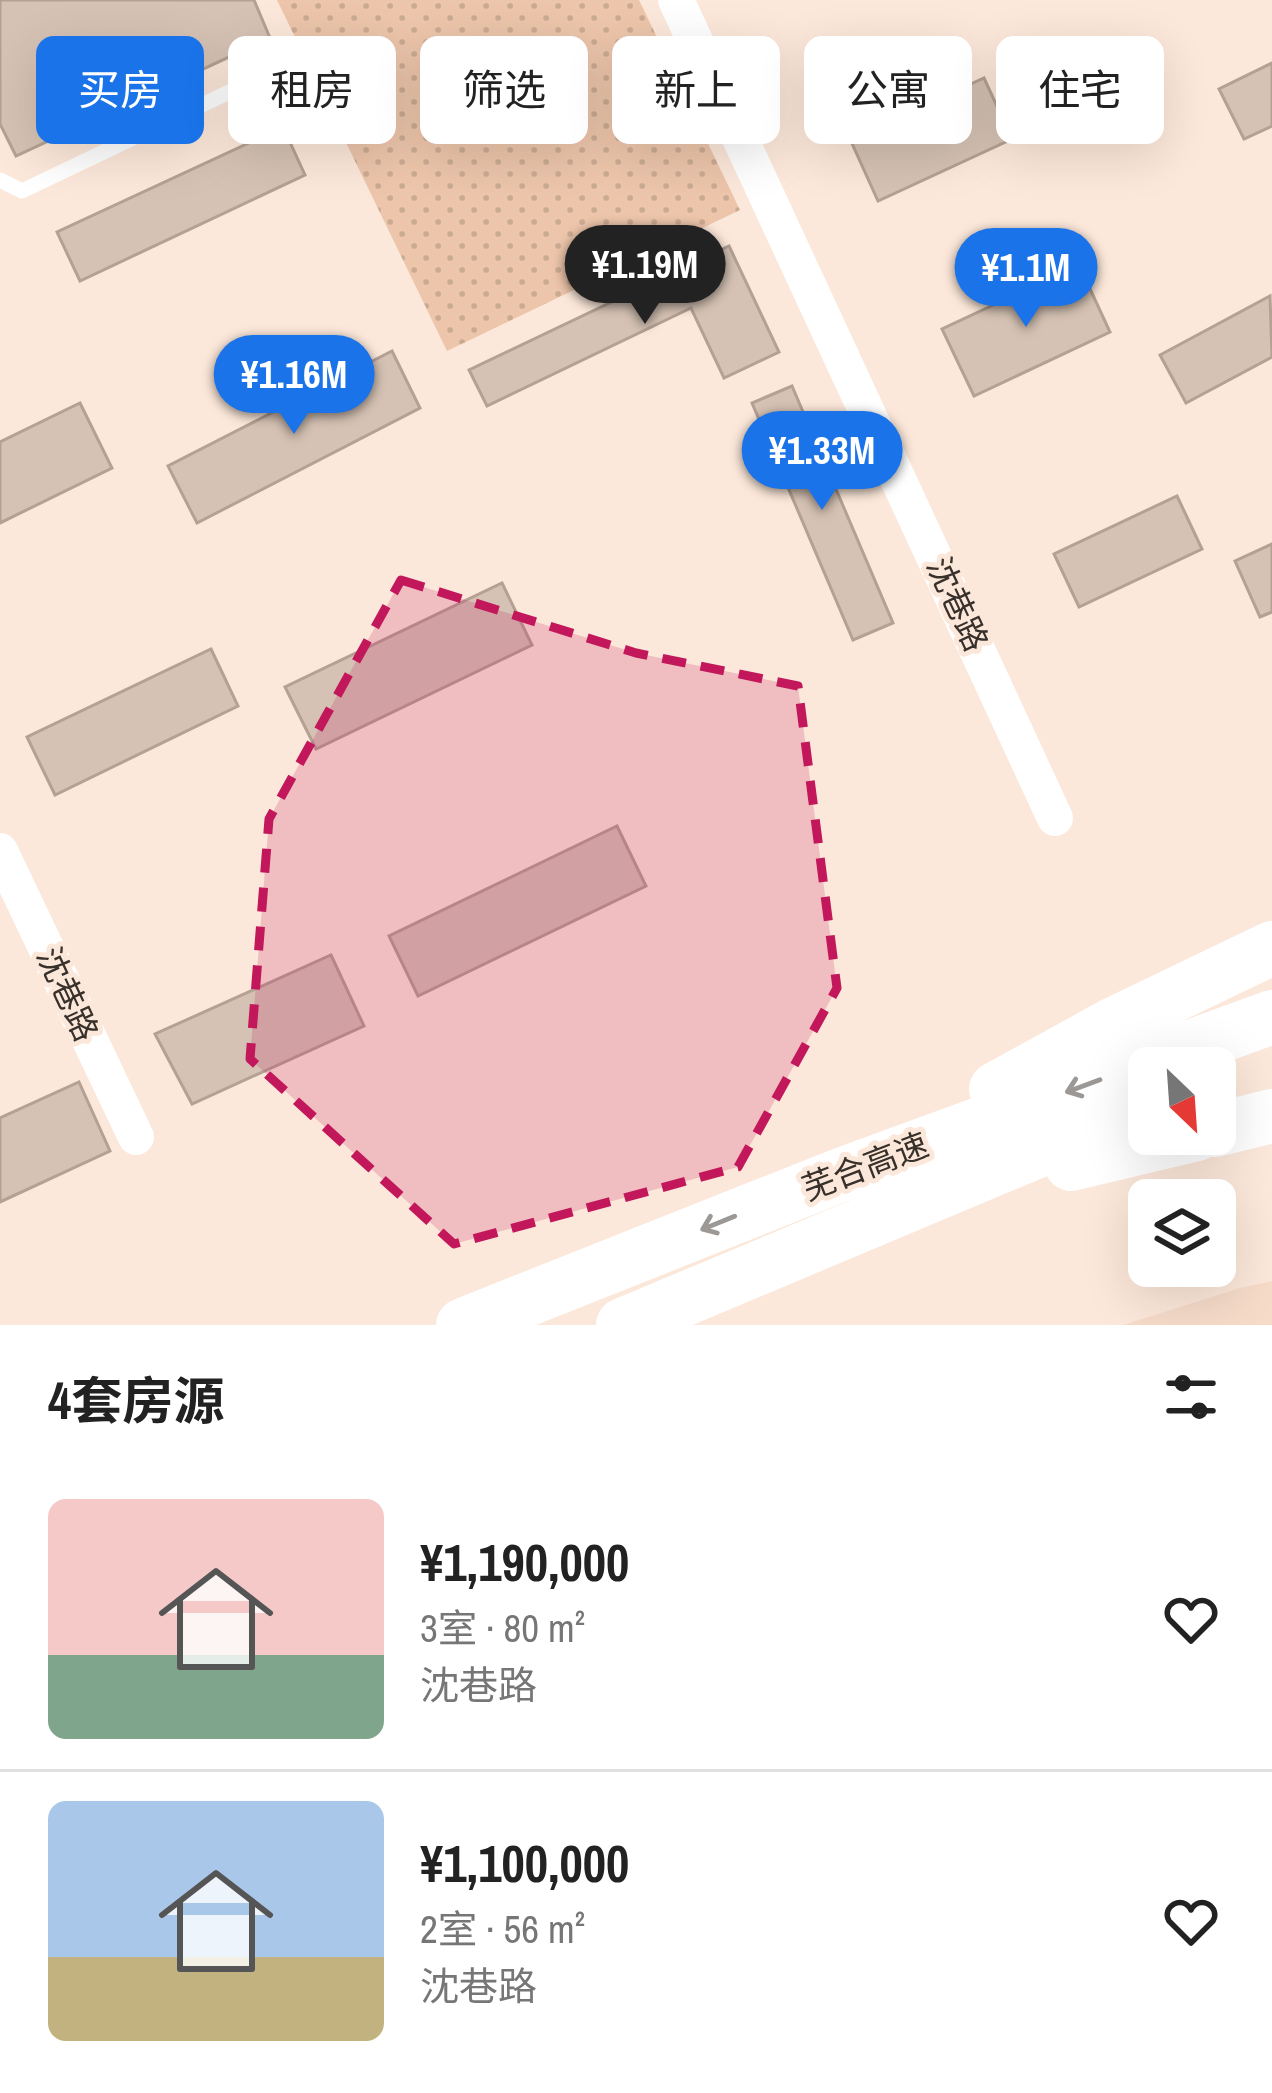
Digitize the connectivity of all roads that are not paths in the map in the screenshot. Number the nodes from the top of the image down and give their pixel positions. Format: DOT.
graph roads {
  1 [pos="676,0"];
  2 [pos="228,93"];
  3 [pos="0,180"];
  4 [pos="1055,818"];
  5 [pos="0,851"];
  6 [pos="1272,948"];
  7 [pos="1272,1017"];
  8 [pos="1272,1054"];
  9 [pos="1236,1069"];
  10 [pos="1128,1113"];
  11 [pos="1272,1116"];
  12 [pos="1236,1125"];
  13 [pos="136,1137"];
  14 [pos="1128,1150"];
  15 [pos="843,1174"];
  16 [pos="905,1203"];
  17 [pos="463,1325"];
  18 [pos="623,1325"];
  1 -- 4 [label="street, 沈巷路"];
  2 -- 3 [label="lane"];
  5 -- 13 [label="street, 沈巷路"];
  6 -- 15 [label="highway"];
  7 -- 15 [label="highway, 芜合高速, one-way"];
  8 -- 9 [label="highway"];
  10 -- 16 [label="highway, 芜合高速"];
  11 -- 12 [label="highway"];
  14 -- 16 [label="highway"];
  15 -- 17 [label="highway, 芜合高速, one-way"];
  16 -- 18 [label="highway, 芜合高速"];
}
